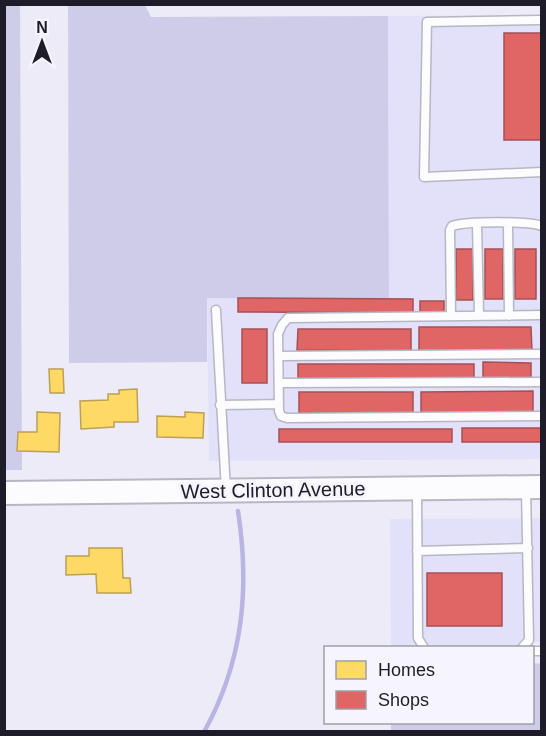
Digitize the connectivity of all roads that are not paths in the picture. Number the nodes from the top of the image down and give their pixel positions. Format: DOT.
graph roads {
  1 [pos="542,20"];
  2 [pos="542,172"];
  3 [pos="477,224"];
  4 [pos="508,224"];
  5 [pos="542,226"];
  6 [pos="216,310"];
  7 [pos="509,315"];
  8 [pos="542,315"];
  9 [pos="451,316"];
  10 [pos="479,316"];
  11 [pos="542,354"];
  12 [pos="279,356"];
  13 [pos="542,382"];
  14 [pos="279,383"];
  15 [pos="279,404"];
  16 [pos="220,405"];
  17 [pos="542,416"];
  18 [pos="534,487"];
  19 [pos="417,489"];
  20 [pos="226,491"];
  21 [pos="4,493"];
  22 [pos="528,548"];
  23 [pos="417,551"];
  24 [pos="423,646"];
  25 [pos="524,646"];
  1 -- 2 [label="lane"];
  3 -- 4 [label="lane"];
  3 -- 9 [label="lane"];
  3 -- 10 [label="lane"];
  4 -- 5 [label="lane"];
  4 -- 7 [label="lane"];
  6 -- 16 [label="lane"];
  7 -- 8 [label="lane"];
  7 -- 10 [label="lane"];
  9 -- 10 [label="lane"];
  9 -- 12 [label="lane"];
  11 -- 12 [label="lane"];
  12 -- 14 [label="lane"];
  13 -- 14 [label="lane"];
  14 -- 15 [label="lane"];
  15 -- 16 [label="lane"];
  15 -- 17 [label="lane"];
  16 -- 20 [label="lane"];
  18 -- 19 [label="main road, West Clinton Avenue"];
  18 -- 22 [label="lane"];
  19 -- 20 [label="main road, West Clinton Avenue"];
  19 -- 23 [label="lane"];
  20 -- 21 [label="main road, West Clinton Avenue"];
  22 -- 23 [label="lane"];
  22 -- 25 [label="lane"];
  23 -- 24 [label="lane"];
}
